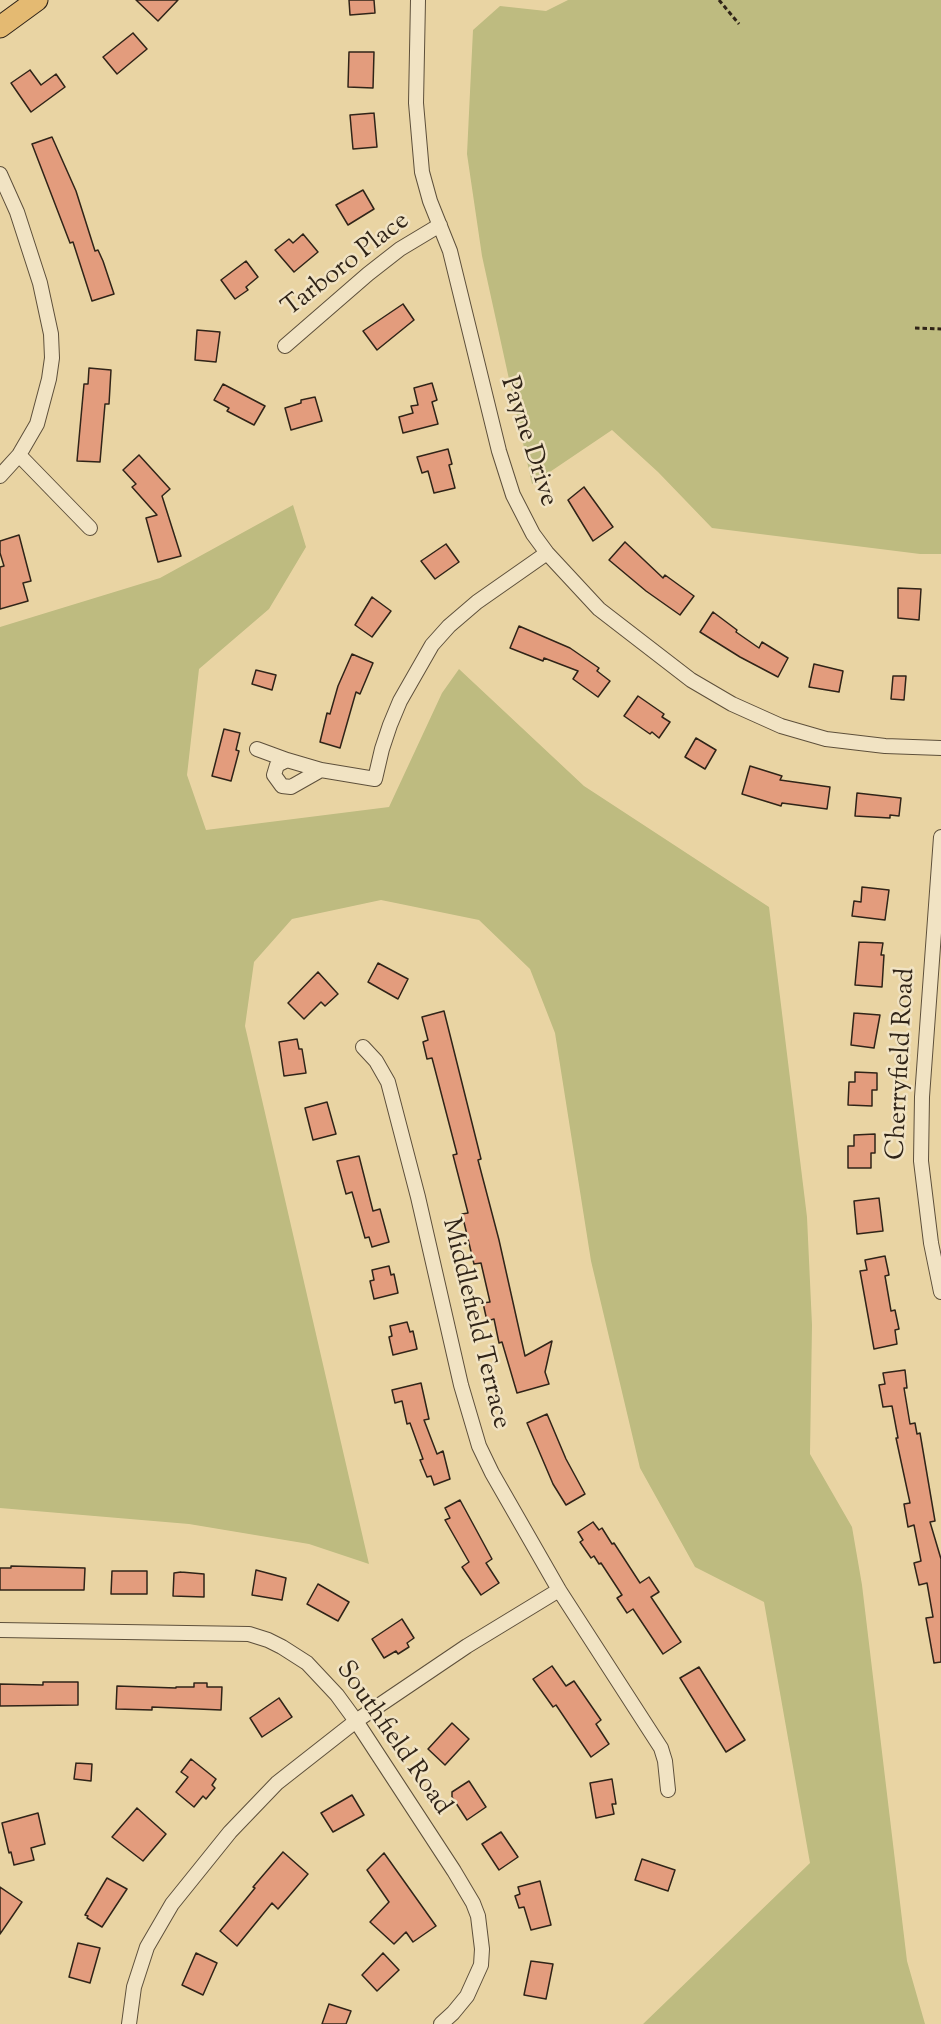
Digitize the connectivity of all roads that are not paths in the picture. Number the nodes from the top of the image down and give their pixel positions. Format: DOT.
graph roads {
  1 [pos="37,0"];
  2 [pos="418,0"];
  3 [pos="0,27"];
  4 [pos="0,174"];
  5 [pos="440,225"];
  6 [pos="285,346"];
  7 [pos="19,455"];
  8 [pos="0,476"];
  9 [pos="90,528"];
  10 [pos="547,553"];
  11 [pos="941,748"];
  12 [pos="256,749"];
  13 [pos="287,760"];
  14 [pos="321,770"];
  15 [pos="941,837"];
  16 [pos="934,1020"];
  17 [pos="363,1047"];
  18 [pos="941,1292"];
  19 [pos="559,1590"];
  20 [pos="0,1630"];
  21 [pos="356,1721"];
  22 [pos="668,1790"];
  23 [pos="129,2024"];
  24 [pos="441,2024"];
  1 -- 3 [label="main road"];
  2 -- 5 [label="street, Payne Drive"];
  4 -- 7 [label="street"];
  5 -- 6 [label="street, Tarboro Place"];
  5 -- 10 [label="street, Payne Drive"];
  7 -- 8 [label="street"];
  7 -- 9 [label="street"];
  10 -- 11 [label="street, Payne Drive"];
  10 -- 14 [label="street"];
  12 -- 13 [label="street"];
  13 -- 14 [label="street"];
  13 -- 14 [label="street"];
  15 -- 16 [label="street, Cherryfield Road"];
  16 -- 18 [label="street, Cherryfield Road"];
  17 -- 19 [label="street, Middlefield Terrace"];
  19 -- 21 [label="street"];
  19 -- 22 [label="street, Middlefield Terrace"];
  20 -- 21 [label="street, Southfield Road"];
  21 -- 23 [label="street"];
  21 -- 24 [label="street, Southfield Road"];
}
